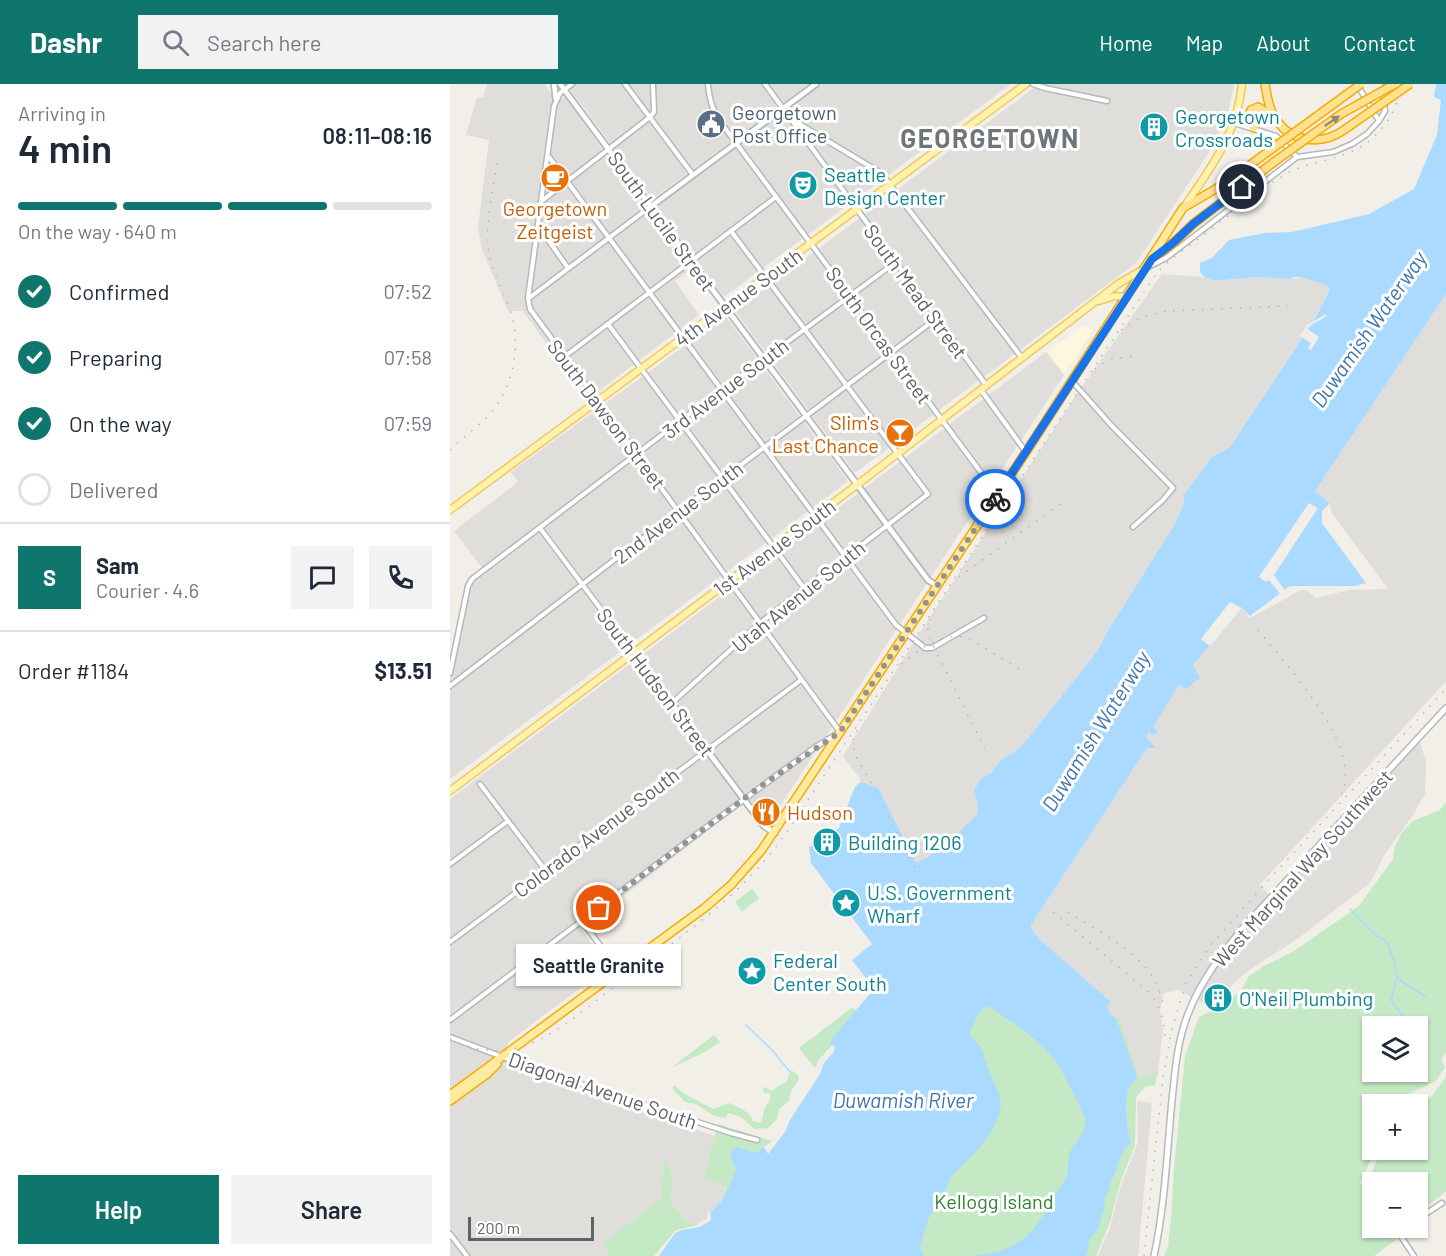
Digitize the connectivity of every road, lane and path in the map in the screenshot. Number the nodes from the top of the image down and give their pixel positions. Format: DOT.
graph roads {
  1 [pos="554,84"];
  2 [pos="560,84"];
  3 [pos="572,84"];
  4 [pos="625,84"];
  5 [pos="652,84"];
  6 [pos="708,84"];
  7 [pos="765,84"];
  8 [pos="816,84"];
  9 [pos="1026,84"];
  10 [pos="1034,84"];
  11 [pos="1242,84"];
  12 [pos="1265,84"];
  13 [pos="1359,84"];
  14 [pos="1387,84"];
  15 [pos="1395,84"];
  16 [pos="1410,84"];
  17 [pos="564,89"];
  18 [pos="556,100"];
  19 [pos="1107,101"];
  20 [pos="782,109"];
  21 [pos="650,117"];
  22 [pos="788,117"];
  23 [pos="1274,117"];
  24 [pos="1379,121"];
  25 [pos="1234,123"];
  26 [pos="1254,128"];
  27 [pos="736,142"];
  28 [pos="609,149"];
  29 [pos="548,156"];
  30 [pos="1297,157"];
  31 [pos="693,175"];
  32 [pos="567,181"];
  33 [pos="890,184"];
  34 [pos="776,197"];
  35 [pos="542,200"];
  36 [pos="650,207"];
  37 [pos="1184,208"];
  38 [pos="856,209"];
  39 [pos="538,227"];
  40 [pos="731,231"];
  41 [pos="609,238"];
  42 [pos="811,243"];
  43 [pos="1152,259"];
  44 [pos="691,261"];
  45 [pos="896,262"];
  46 [pos="568,268"];
  47 [pos="1145,269"];
  48 [pos="765,278"];
  49 [pos="650,292"];
  50 [pos="850,295"];
  51 [pos="1127,297"];
  52 [pos="528,298"];
  53 [pos="1096,302"];
  54 [pos="725,307"];
  55 [pos="937,318"];
  56 [pos="608,324"];
  57 [pos="804,330"];
  58 [pos="684,337"];
  59 [pos="891,352"];
  60 [pos="564,357"];
  61 [pos="764,359"];
  62 [pos="1022,359"];
  63 [pos="641,369"];
  64 [pos="1071,380"];
  65 [pos="846,386"];
  66 [pos="983,388"];
  67 [pos="722,390"];
  68 [pos="597,401"];
  69 [pos="806,416"];
  70 [pos="680,421"];
  71 [pos="942,421"];
  72 [pos="764,447"];
  73 [pos="1026,452"];
  74 [pos="637,454"];
  75 [pos="897,454"];
  76 [pos="722,478"];
  77 [pos="857,485"];
  78 [pos="998,495"];
  79 [pos="450,510"];
  80 [pos="679,511"];
  81 [pos="815,516"];
  82 [pos="887,526"];
  83 [pos="1133,527"];
  84 [pos="540,528"];
  85 [pos="774,548"];
  86 [pos="845,557"];
  87 [pos="730,580"];
  88 [pos="583,584"];
  89 [pos="937,586"];
  90 [pos="804,588"];
  91 [pos="984,618"];
  92 [pos="760,623"];
  93 [pos="906,634"];
  94 [pos="633,652"];
  95 [pos="450,673"];
  96 [pos="801,680"];
  97 [pos="450,686"];
  98 [pos="672,703"];
  99 [pos="1446,708"];
  100 [pos="840,732"];
  101 [pos="707,749"];
  102 [pos="480,784"];
  103 [pos="450,790"];
  104 [pos="744,799"];
  105 [pos="508,821"];
  106 [pos="775,833"];
  107 [pos="450,864"];
  108 [pos="546,871"];
  109 [pos="582,921"];
  110 [pos="450,942"];
  111 [pos="620,972"];
  112 [pos="450,1020"];
  113 [pos="450,1037"];
  114 [pos="503,1057"];
  115 [pos="450,1095"];
  116 [pos="450,1101"];
  117 [pos="758,1140"];
  118 [pos="1442,1203"];
  119 [pos="1428,1213"];
  120 [pos="450,1234"];
  121 [pos="1401,1238"];
  122 [pos="467,1256"];
  123 [pos="1154,1256"];
  124 [pos="1414,1256"];
  1 -- 18 [label="street"];
  2 -- 17 [label="street, South Lucile Street"];
  3 -- 17 [label="street"];
  4 -- 21 [label="street"];
  5 -- 21 [label="street"];
  6 -- 27 [label="street, South Orcas Street"];
  7 -- 20 [label="street, South Mead Street"];
  8 -- 20 [label="street"];
  9 -- 33 [label="main road, 4th Avenue South"];
  10 -- 19 [label="street"];
  11 -- 25 [label="main road"];
  12 -- 23 [label="highway"];
  13 -- 24 [label="street"];
  13 -- 37 [label="highway, bridge"];
  14 -- 24 [label="street"];
  43 -- 15 [label="highway, one-way, bridge"];
  16 -- 23 [label="highway, bridge"];
  17 -- 18 [label="street"];
  17 -- 28 [label="street, South Lucile Street"];
  18 -- 29 [label="street"];
  20 -- 22 [label="street, South Mead Street"];
  20 -- 27 [label="street"];
  21 -- 28 [label="street"];
  21 -- 31 [label="street"];
  22 -- 33 [label="street"];
  22 -- 38 [label="street, South Mead Street"];
  23 -- 26 [label="highway"];
  24 -- 30 [label="street"];
  25 -- 26 [label="street"];
  25 -- 37 [label="main road"];
  26 -- 30 [label="street"];
  27 -- 31 [label="street"];
  27 -- 34 [label="street, South Orcas Street"];
  28 -- 32 [label="street"];
  28 -- 36 [label="street, South Lucile Street"];
  29 -- 32 [label="street"];
  29 -- 35 [label="street"];
  30 -- 47 [label="street, 1st Avenue South"];
  31 -- 36 [label="street"];
  32 -- 35 [label="street"];
  32 -- 41 [label="street"];
  33 -- 38 [label="main road, 4th Avenue South"];
  33 -- 62 [label="street"];
  34 -- 40 [label="street"];
  34 -- 42 [label="street, South Orcas Street"];
  35 -- 39 [label="street"];
  36 -- 41 [label="street"];
  36 -- 44 [label="street, South Lucile Street"];
  37 -- 43 [label="highway"];
  38 -- 42 [label="main road, 4th Avenue South"];
  38 -- 45 [label="street, South Mead Street"];
  39 -- 46 [label="street"];
  39 -- 52 [label="street"];
  40 -- 44 [label="street"];
  40 -- 48 [label="street"];
  41 -- 46 [label="street"];
  41 -- 49 [label="street"];
  42 -- 48 [label="main road, 4th Avenue South"];
  42 -- 50 [label="street, South Orcas Street"];
  43 -- 47 [label="highway"];
  44 -- 49 [label="street"];
  44 -- 54 [label="street, South Lucile Street"];
  45 -- 50 [label="street, 3rd Avenue South"];
  45 -- 55 [label="street, South Mead Street"];
  46 -- 52 [label="street"];
  47 -- 51 [label="highway"];
  47 -- 53 [label="main road, 1st Avenue South"];
  48 -- 54 [label="main road, 4th Avenue South"];
  48 -- 57 [label="street"];
  49 -- 56 [label="street"];
  49 -- 58 [label="street"];
  50 -- 57 [label="street, 3rd Avenue South"];
  50 -- 59 [label="street, South Orcas Street"];
  51 -- 53 [label="main road, 1st Avenue South"];
  51 -- 64 [label="highway"];
  52 -- 60 [label="street, South Dawson Street"];
  53 -- 62 [label="main road, 1st Avenue South"];
  54 -- 58 [label="main road, 4th Avenue South"];
  54 -- 61 [label="street, South Lucile Street"];
  55 -- 59 [label="street, 2nd Avenue South"];
  55 -- 66 [label="street, South Mead Street"];
  56 -- 60 [label="street"];
  56 -- 63 [label="street"];
  57 -- 61 [label="street, 3rd Avenue South"];
  57 -- 65 [label="street"];
  58 -- 63 [label="main road, 4th Avenue South"];
  58 -- 67 [label="street"];
  59 -- 65 [label="street, 2nd Avenue South"];
  59 -- 71 [label="street, South Orcas Street"];
  60 -- 68 [label="street, South Dawson Street"];
  61 -- 67 [label="street, 3rd Avenue South"];
  61 -- 69 [label="street, South Lucile Street"];
  62 -- 66 [label="main road, 1st Avenue South"];
  63 -- 68 [label="main road, 4th Avenue South"];
  63 -- 70 [label="street"];
  64 -- 73 [label="highway"];
  64 -- 83 [label="street"];
  65 -- 69 [label="street, 2nd Avenue South"];
  65 -- 75 [label="street"];
  66 -- 71 [label="main road, 1st Avenue South"];
  66 -- 73 [label="street, South Mead Street"];
  67 -- 70 [label="street, 3rd Avenue South"];
  67 -- 72 [label="street"];
  68 -- 74 [label="street, South Dawson Street"];
  68 -- 79 [label="main road, 4th Avenue South"];
  69 -- 72 [label="street, 2nd Avenue South"];
  69 -- 77 [label="street, South Lucile Street"];
  70 -- 74 [label="street, 3rd Avenue South"];
  70 -- 76 [label="street"];
  71 -- 75 [label="main road, 1st Avenue South"];
  71 -- 78 [label="street, South Orcas Street"];
  72 -- 76 [label="street, 2nd Avenue South"];
  72 -- 81 [label="street"];
  73 -- 78 [label="highway"];
  74 -- 80 [label="street, South Dawson Street"];
  74 -- 84 [label="street, 3rd Avenue South"];
  75 -- 77 [label="main road, 1st Avenue South"];
  75 -- 82 [label="street, Utah Avenue South"];
  76 -- 80 [label="street, 2nd Avenue South"];
  76 -- 85 [label="street"];
  77 -- 81 [label="main road, 1st Avenue South"];
  77 -- 82 [label="street, South Lucile Street"];
  78 -- 89 [label="highway"];
  80 -- 87 [label="street, South Dawson Street"];
  80 -- 88 [label="street, 2nd Avenue South"];
  81 -- 85 [label="main road, 1st Avenue South"];
  81 -- 86 [label="street"];
  82 -- 86 [label="street, Utah Avenue South"];
  82 -- 89 [label="street, South Lucile Street"];
  84 -- 88 [label="street, South Hudson Street"];
  84 -- 95 [label="street, 3rd Avenue South"];
  85 -- 87 [label="main road, 1st Avenue South"];
  85 -- 90 [label="street"];
  86 -- 90 [label="street, Utah Avenue South"];
  86 -- 93 [label="street"];
  87 -- 92 [label="street, South Dawson Street"];
  87 -- 94 [label="main road, 1st Avenue South"];
  88 -- 94 [label="street, South Hudson Street"];
  88 -- 97 [label="street, 2nd Avenue South"];
  89 -- 93 [label="highway"];
  90 -- 92 [label="street, Utah Avenue South"];
  91 -- 93 [label="street"];
  92 -- 96 [label="street, South Dawson Street"];
  92 -- 98 [label="street, Utah Avenue South"];
  93 -- 100 [label="highway"];
  94 -- 98 [label="street, South Hudson Street"];
  94 -- 103 [label="main road, 1st Avenue South"];
  96 -- 100 [label="street, South Dawson Street"];
  96 -- 101 [label="street, Colorado Avenue South"];
  98 -- 101 [label="street, South Hudson Street"];
  99 -- 123 [label="main road, West Marginal Way Southwest"];
  100 -- 104 [label="street"];
  100 -- 106 [label="highway"];
  101 -- 104 [label="street, South Hudson Street"];
  101 -- 108 [label="street, Colorado Avenue South"];
  102 -- 105 [label="street"];
  104 -- 106 [label="street, South Hudson Street"];
  104 -- 109 [label="street"];
  105 -- 107 [label="street"];
  105 -- 108 [label="street"];
  106 -- 111 [label="highway"];
  108 -- 110 [label="street, Colorado Avenue South"];
  109 -- 111 [label="street"];
  109 -- 112 [label="street"];
  111 -- 114 [label="highway"];
  113 -- 114 [label="street, Diagonal Avenue South"];
  114 -- 115 [label="highway"];
  114 -- 116 [label="highway"];
  114 -- 117 [label="street, Diagonal Avenue South"];
  118 -- 119 [label="street"];
  120 -- 122 [label="street"];
  121 -- 124 [label="street"];
}
